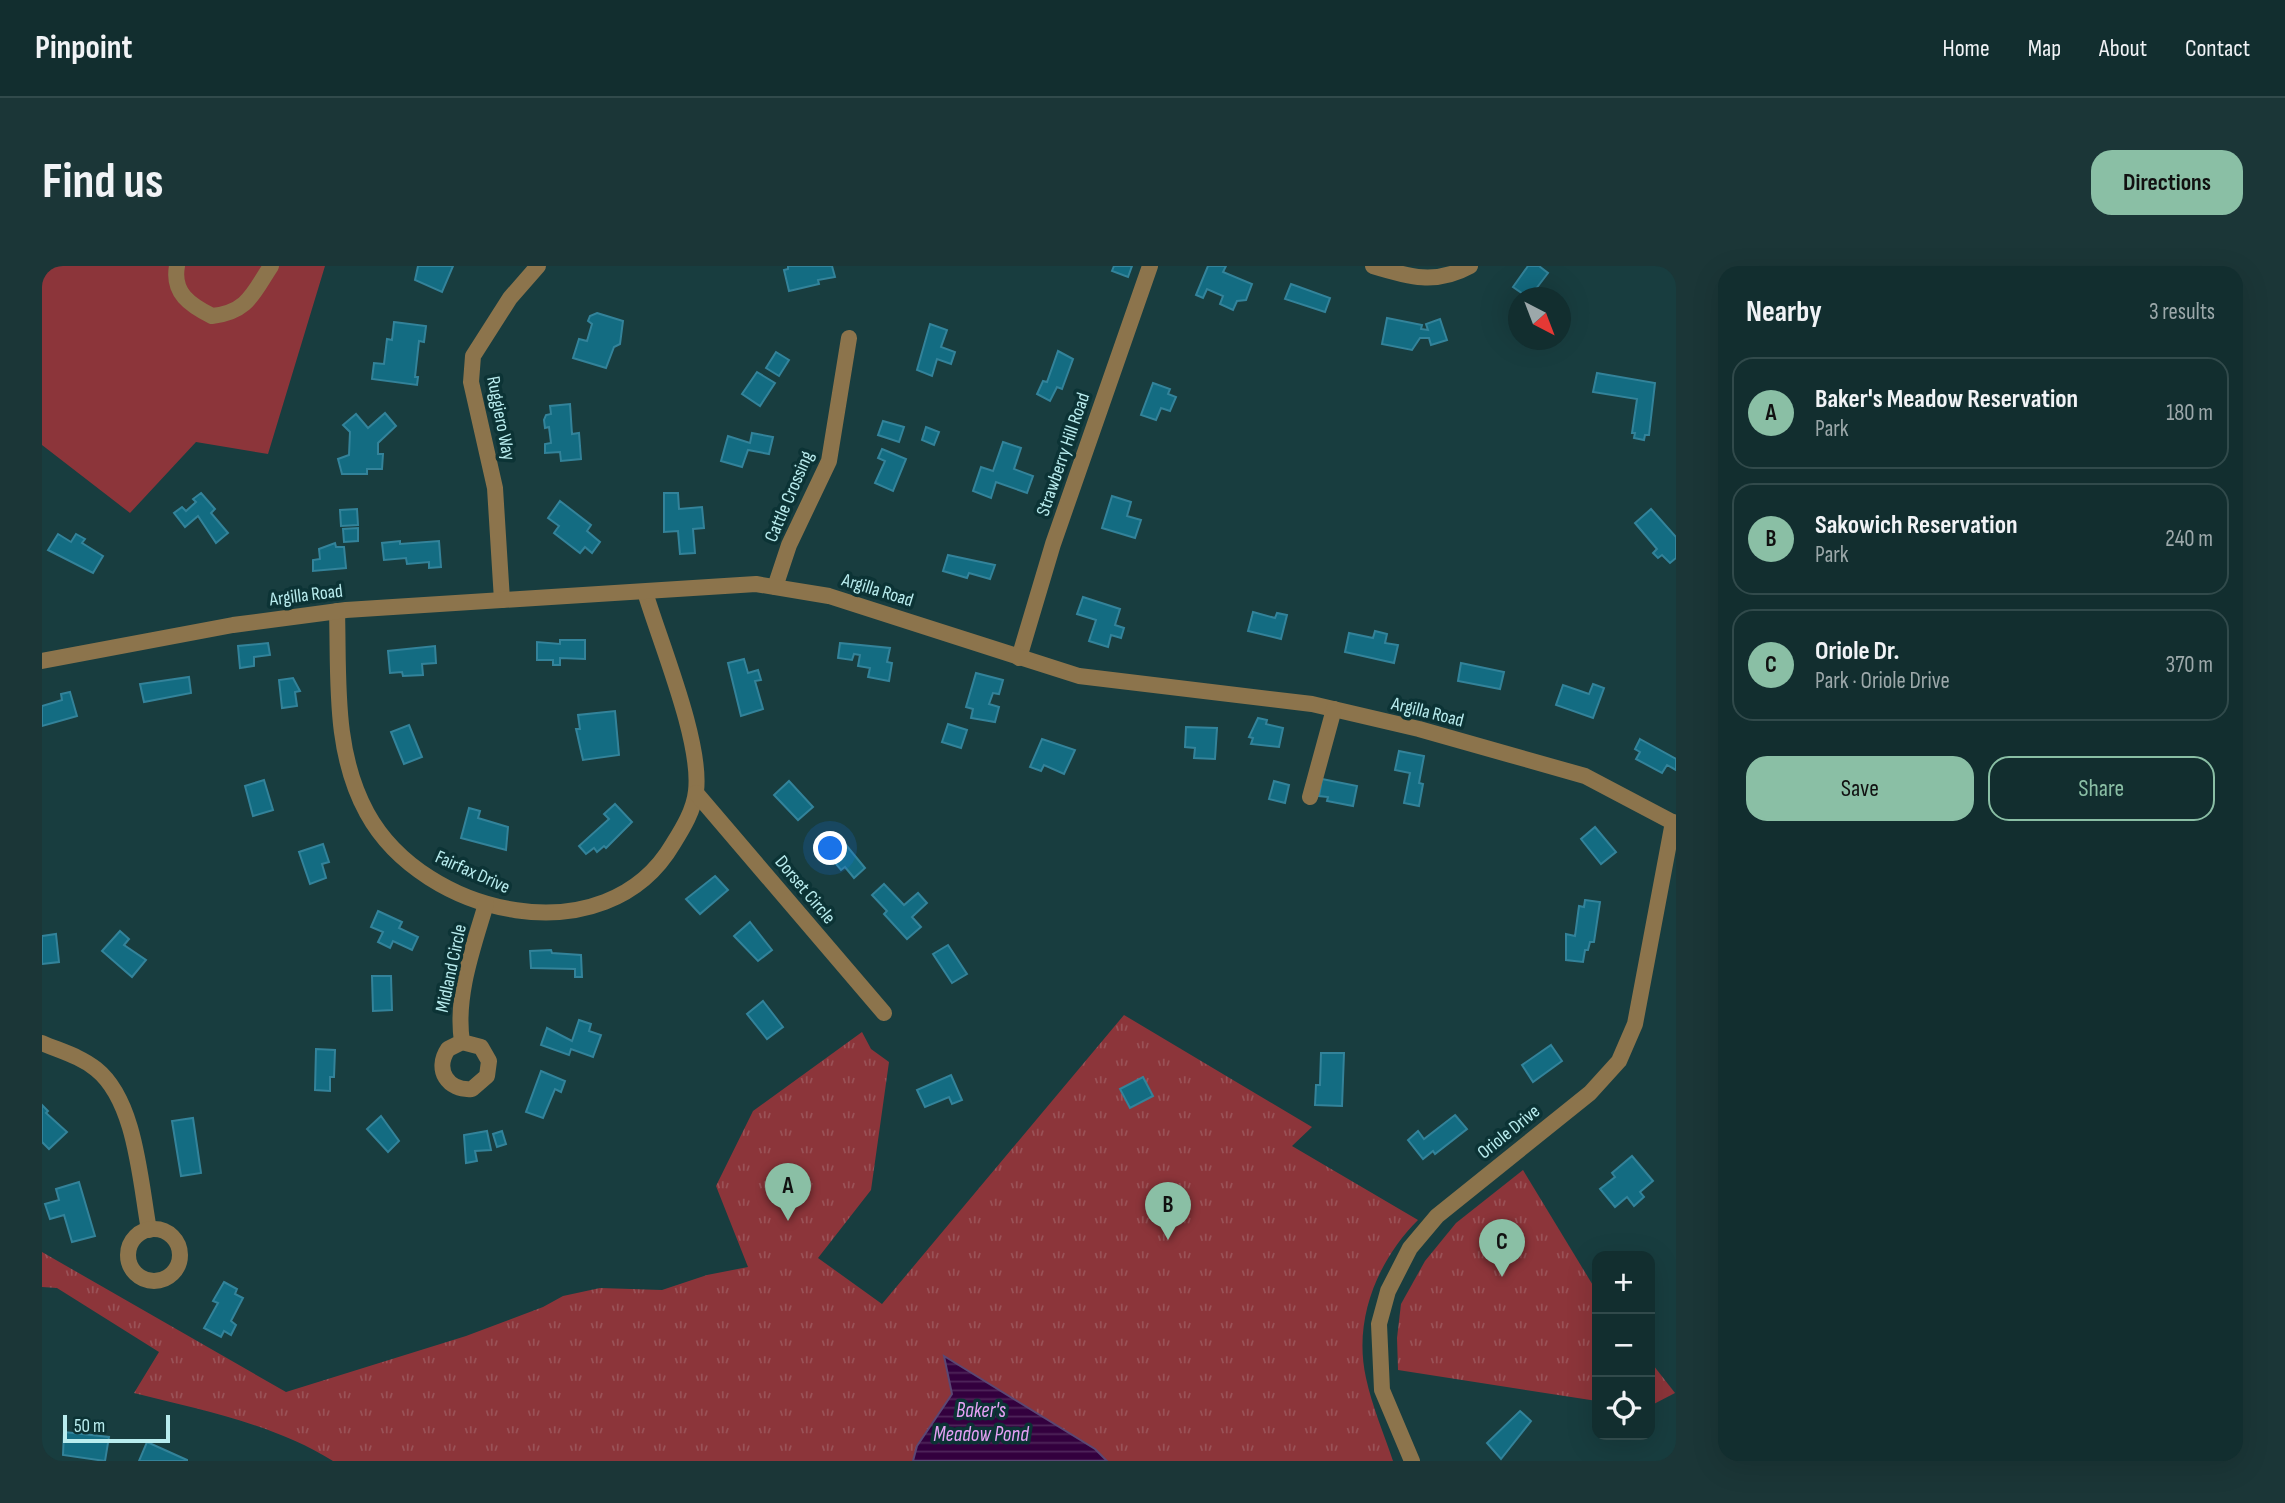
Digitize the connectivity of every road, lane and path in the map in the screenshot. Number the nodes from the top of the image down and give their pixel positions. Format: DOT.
graph roads {
  1 [pos="177,266"];
  2 [pos="271,266"];
  3 [pos="538,266"];
  4 [pos="1150,266"];
  5 [pos="1373,266"];
  6 [pos="1470,266"];
  7 [pos="849,338"];
  8 [pos="775,587"];
  9 [pos="645,592"];
  10 [pos="502,600"];
  11 [pos="337,611"];
  12 [pos="1018,658"];
  13 [pos="42,661"];
  14 [pos="1334,709"];
  15 [pos="696,793"];
  16 [pos="1310,797"];
  17 [pos="1675,823"];
  18 [pos="486,904"];
  19 [pos="884,1013"];
  20 [pos="462,1042"];
  21 [pos="42,1043"];
  22 [pos="149,1230"];
  23 [pos="1412,1461"];
  1 -- 2 [label="street"];
  3 -- 10 [label="street, Ruggiero Way"];
  4 -- 12 [label="street, Strawberry Hill Road"];
  5 -- 6 [label="street"];
  7 -- 8 [label="street, Cattle Crossing"];
  8 -- 9 [label="street, Argilla Road"];
  8 -- 12 [label="street, Argilla Road"];
  9 -- 10 [label="street, Argilla Road"];
  9 -- 15 [label="street, Fairfax Drive"];
  10 -- 11 [label="street, Argilla Road"];
  11 -- 13 [label="street, Argilla Road"];
  11 -- 18 [label="street, Fairfax Drive"];
  12 -- 14 [label="street, Argilla Road"];
  14 -- 16 [label="street"];
  14 -- 17 [label="street, Argilla Road"];
  15 -- 18 [label="street, Fairfax Drive"];
  15 -- 19 [label="street, Dorset Circle"];
  17 -- 23 [label="street, Oriole Drive"];
  18 -- 20 [label="street, Midland Circle"];
  21 -- 22 [label="street"];
}
